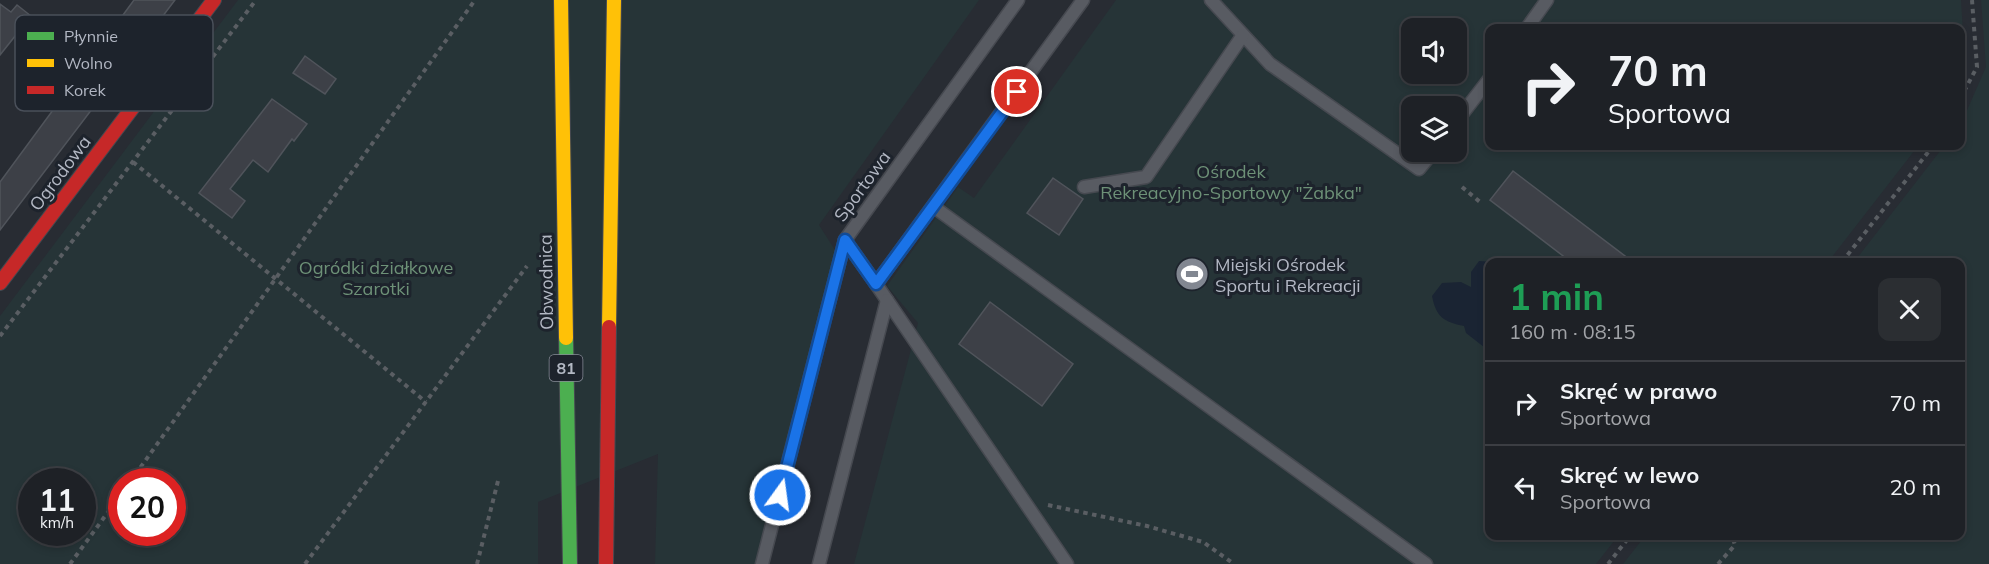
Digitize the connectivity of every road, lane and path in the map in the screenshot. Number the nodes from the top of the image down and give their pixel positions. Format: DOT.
graph roads {
  1 [pos="214,0"];
  2 [pos="256,0"];
  3 [pos="475,0"];
  4 [pos="561,0"];
  5 [pos="614,0"];
  6 [pos="1018,0"];
  7 [pos="1083,0"];
  8 [pos="1210,0"];
  9 [pos="1547,0"];
  10 [pos="1972,0"];
  11 [pos="203,15"];
  12 [pos="1530,24"];
  13 [pos="1243,35"];
  14 [pos="213,57"];
  15 [pos="1485,84"];
  16 [pos="1965,90"];
  17 [pos="1467,108"];
  18 [pos="130,111"];
  19 [pos="172,111"];
  20 [pos="1930,150"];
  21 [pos="1401,156"];
  22 [pos="133,162"];
  23 [pos="1409,162"];
  24 [pos="1425,162"];
  25 [pos="1084,187"];
  26 [pos="1462,187"];
  27 [pos="1480,202"];
  28 [pos="934,207"];
  29 [pos="845,240"];
  30 [pos="1845,258"];
  31 [pos="527,266"];
  32 [pos="275,279"];
  33 [pos="0,283"];
  34 [pos="876,284"];
  35 [pos="887,300"];
  36 [pos="0,336"];
  37 [pos="426,402"];
  38 [pos="140,468"];
  39 [pos="498,481"];
  40 [pos="1023,500"];
  41 [pos="108,512"];
  42 [pos="1627,540"];
  43 [pos="1733,540"];
  44 [pos="70,564"];
  45 [pos="305,564"];
  46 [pos="477,564"];
  47 [pos="570,564"];
  48 [pos="606,564"];
  49 [pos="762,564"];
  50 [pos="819,564"];
  51 [pos="1067,564"];
  52 [pos="1234,564"];
  53 [pos="1426,564"];
  54 [pos="1608,564"];
  55 [pos="1718,564"];
  1 -- 11 [label="main road, Ogrodowa"];
  2 -- 14 [label="path"];
  3 -- 32 [label="path"];
  4 -- 47 [label="main road, Obwodnica / 81"];
  5 -- 48 [label="main road, 81"];
  6 -- 29 [label="lane, Sportowa"];
  7 -- 28 [label="lane"];
  8 -- 13 [label="lane"];
  9 -- 12 [label="lane"];
  10 -- 16 [label="path"];
  13 -- 21 [label="lane"];
  13 -- 25 [label="lane"];
  15 -- 17 [label="lane"];
  18 -- 33 [label="main road, Ogrodowa"];
  19 -- 22 [label="path"];
  20 -- 30 [label="path"];
  22 -- 32 [label="path"];
  22 -- 36 [label="path"];
  23 -- 24 [label="lane"];
  26 -- 27 [label="path"];
  28 -- 34 [label="lane"];
  28 -- 53 [label="lane"];
  29 -- 34 [label="lane, Sportowa"];
  29 -- 49 [label="lane"];
  31 -- 37 [label="path"];
  32 -- 37 [label="path"];
  32 -- 38 [label="path"];
  34 -- 35 [label="lane, Sportowa"];
  35 -- 40 [label="lane, Sportowa"];
  35 -- 50 [label="lane"];
  37 -- 45 [label="path"];
  39 -- 46 [label="path"];
  40 -- 51 [label="lane, Sportowa"];
  40 -- 52 [label="path"];
  41 -- 44 [label="path"];
  42 -- 54 [label="path"];
  43 -- 55 [label="path"];
}
